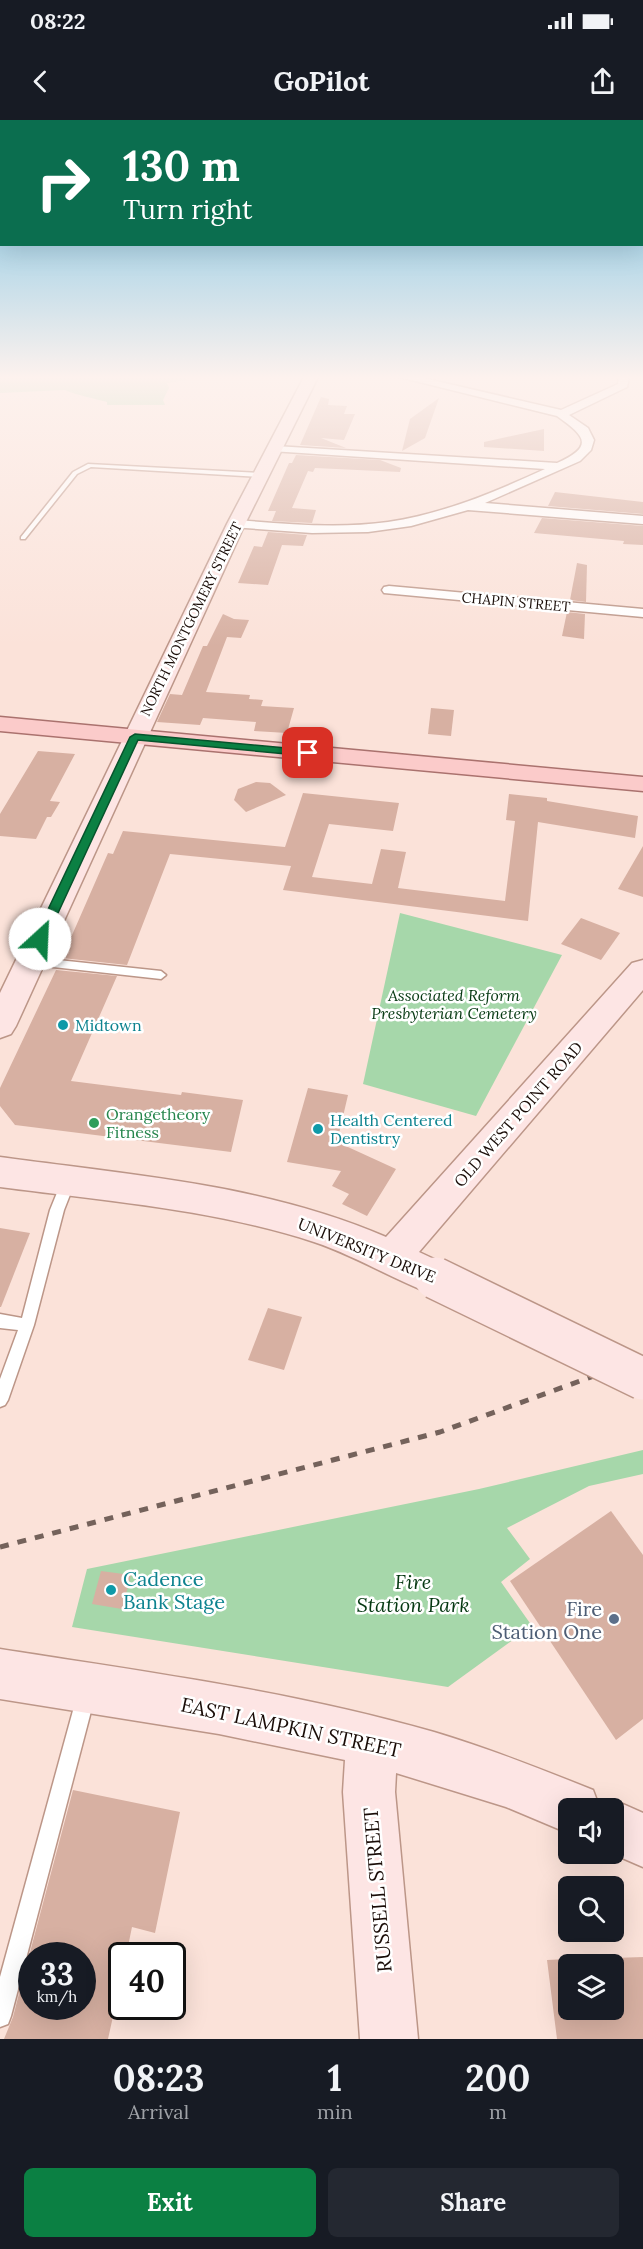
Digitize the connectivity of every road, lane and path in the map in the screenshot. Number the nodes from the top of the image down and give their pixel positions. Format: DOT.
graph roads {
  1 [pos="87,467"];
  2 [pos="117,467"];
  3 [pos="266,467"];
  4 [pos="552,467"];
  5 [pos="559,467"];
  6 [pos="262,475"];
  7 [pos="466,506"];
  8 [pos="643,520"];
  9 [pos="236,524"];
  10 [pos="23,538"];
  11 [pos="389,591"];
  12 [pos="643,613"];
  13 [pos="0,724"];
  14 [pos="135,737"];
  15 [pos="643,784"];
  16 [pos="30,961"];
  17 [pos="643,970"];
  18 [pos="161,975"];
  19 [pos="0,1026"];
  20 [pos="0,1172"];
  21 [pos="68,1182"];
  22 [pos="392,1257"];
  23 [pos="0,1321"];
  24 [pos="27,1325"];
  25 [pos="643,1379"];
  26 [pos="0,1400"];
  27 [pos="0,1674"];
  28 [pos="88,1688"];
  29 [pos="372,1741"];
  30 [pos="558,1803"];
  31 [pos="624,1831"];
  32 [pos="643,1840"];
  33 [pos="0,2016"];
  34 [pos="389,2039"];
  1 -- 10 [label="lane"];
  2 -- 6 [label="lane"];
  3 -- 6 [label="street, NORTH MONTGOMERY STREET"];
  4 -- 5 [label="street"];
  5 -- 7 [label="street"];
  6 -- 9 [label="street, NORTH MONTGOMERY STREET"];
  7 -- 8 [label="street"];
  7 -- 9 [label="street"];
  9 -- 14 [label="street, NORTH MONTGOMERY STREET"];
  11 -- 12 [label="street, CHAPIN STREET"];
  13 -- 14 [label="main road"];
  14 -- 15 [label="main road"];
  14 -- 16 [label="street, NORTH MONTGOMERY STREET"];
  16 -- 18 [label="lane"];
  16 -- 19 [label="street, NORTH MONTGOMERY STREET"];
  17 -- 22 [label="street, OLD WEST POINT ROAD"];
  20 -- 21 [label="street, UNIVERSITY DRIVE"];
  21 -- 22 [label="street, UNIVERSITY DRIVE"];
  21 -- 24 [label="lane"];
  22 -- 25 [label="street, UNIVERSITY DRIVE, bridge"];
  23 -- 24 [label="lane"];
  24 -- 26 [label="lane"];
  27 -- 28 [label="street, EAST LAMPKIN STREET"];
  28 -- 29 [label="street, EAST LAMPKIN STREET"];
  28 -- 33 [label="lane"];
  29 -- 30 [label="street, EAST LAMPKIN STREET"];
  29 -- 34 [label="street, RUSSELL STREET"];
  31 -- 32 [label="street"];
}
